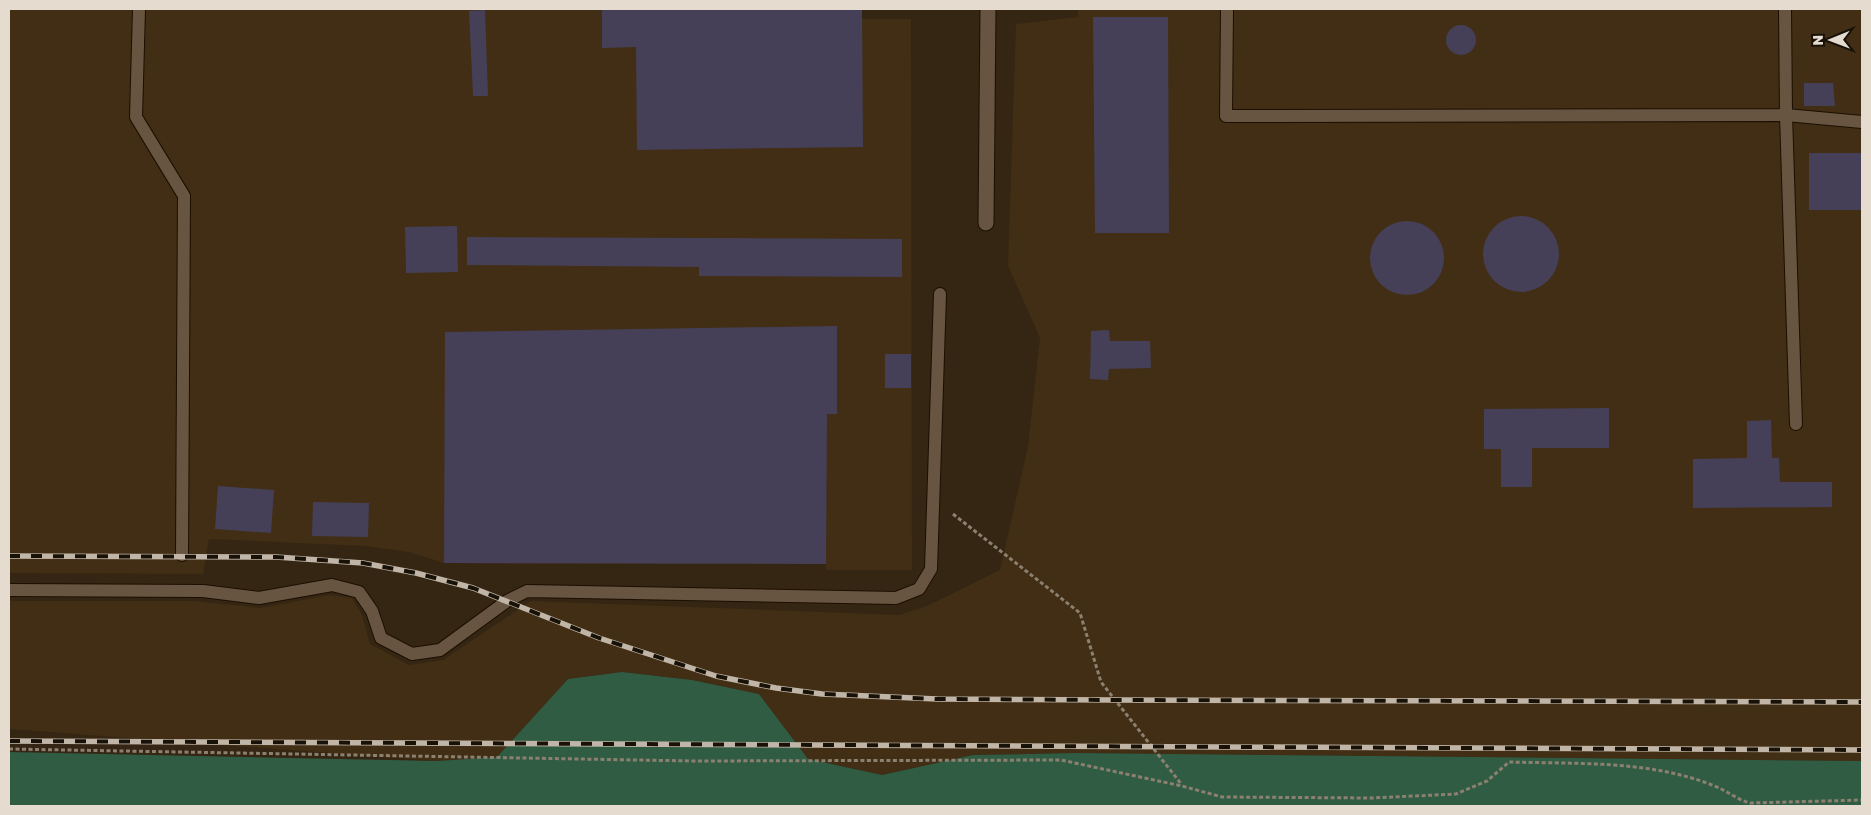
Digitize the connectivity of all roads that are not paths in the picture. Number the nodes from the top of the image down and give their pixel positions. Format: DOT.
graph roads {
  1 [pos="139,9"];
  2 [pos="988,9"];
  3 [pos="1226,9"];
  4 [pos="1785,9"];
  5 [pos="1786,116"];
  6 [pos="1862,122"];
  7 [pos="986,223"];
  8 [pos="940,294"];
  9 [pos="1796,424"];
  10 [pos="182,555"];
  11 [pos="9,590"];
  1 -- 10 [label="lane"];
  2 -- 7 [label="street"];
  3 -- 5 [label="lane"];
  4 -- 5 [label="lane"];
  5 -- 6 [label="lane"];
  5 -- 9 [label="lane"];
  8 -- 11 [label="lane"];
}
